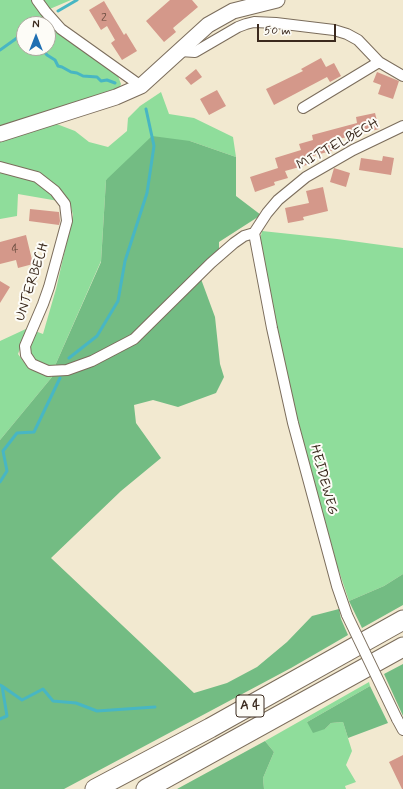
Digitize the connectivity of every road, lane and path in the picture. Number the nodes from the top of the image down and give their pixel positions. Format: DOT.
graph roads {
  1 [pos="37,0"];
  2 [pos="277,0"];
  3 [pos="180,51"];
  4 [pos="379,62"];
  5 [pos="403,76"];
  6 [pos="141,86"];
  7 [pos="303,108"];
  8 [pos="403,126"];
  9 [pos="0,134"];
  10 [pos="0,167"];
  11 [pos="256,230"];
  12 [pos="403,620"];
  13 [pos="403,648"];
  14 [pos="403,730"];
  15 [pos="95,789"];
  16 [pos="146,789"];
  1 -- 6 [label="street"];
  2 -- 3 [label="street"];
  3 -- 4 [label="street"];
  3 -- 6 [label="street"];
  4 -- 5 [label="street"];
  4 -- 7 [label="street"];
  6 -- 9 [label="street"];
  8 -- 11 [label="street, MITTELBECH"];
  10 -- 11 [label="street, UNTERBECH"];
  11 -- 14 [label="street, HEIDEWEG, bridge"];
  12 -- 15 [label="highway, A 4"];
  13 -- 16 [label="highway, A 4"];
}
